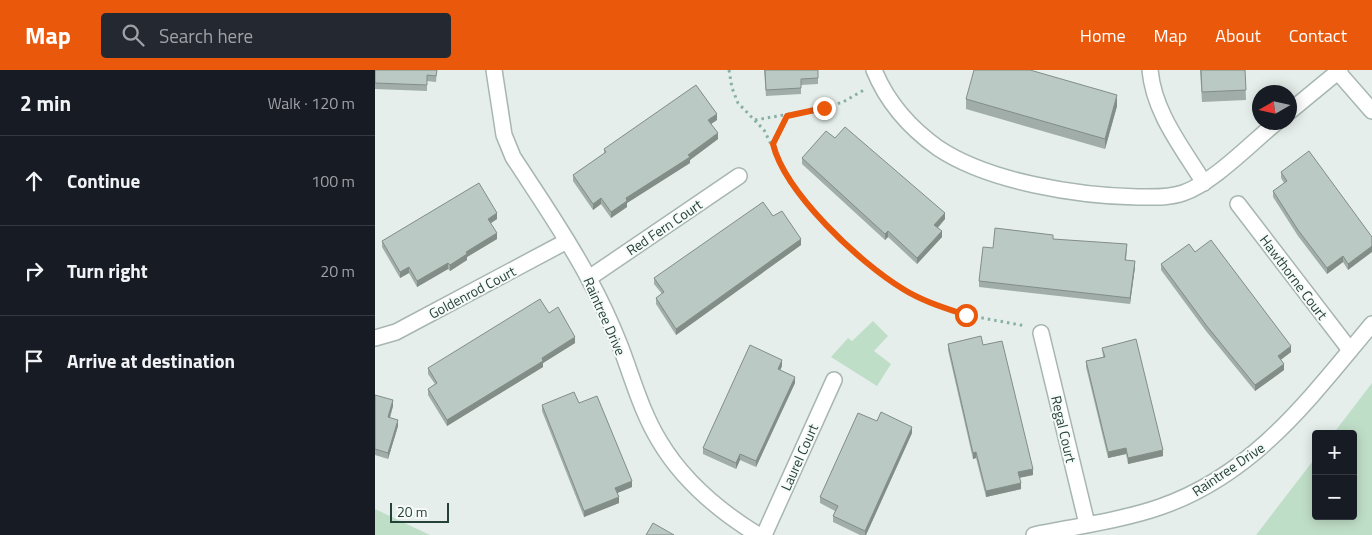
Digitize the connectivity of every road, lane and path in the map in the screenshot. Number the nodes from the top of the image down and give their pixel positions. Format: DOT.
graph roads {
  1 [pos="494,70"];
  2 [pos="729,70"];
  3 [pos="1150,70"];
  4 [pos="1339,71"];
  5 [pos="877,76"];
  6 [pos="1297,105"];
  7 [pos="1372,111"];
  8 [pos="787,116"];
  9 [pos="755,120"];
  10 [pos="1267,130"];
  11 [pos="773,144"];
  12 [pos="739,176"];
  13 [pos="1204,182"];
  14 [pos="1238,204"];
  15 [pos="567,241"];
  16 [pos="589,278"];
  17 [pos="1372,324"];
  18 [pos="1041,333"];
  19 [pos="375,338"];
  20 [pos="1350,350"];
  21 [pos="834,380"];
  22 [pos="1087,524"];
  23 [pos="758,535"];
  24 [pos="764,535"];
  25 [pos="1034,535"];
  1 -- 15 [label="street, Raintree Drive"];
  2 -- 9 [label="path"];
  3 -- 13 [label="street"];
  4 -- 6 [label="street"];
  4 -- 7 [label="street"];
  5 -- 8 [label="path"];
  5 -- 13 [label="street"];
  8 -- 9 [label="path"];
  8 -- 11 [label="path"];
  9 -- 11 [label="path"];
  10 -- 13 [label="street"];
  11 -- 18 [label="path"];
  12 -- 16 [label="street, Red Fern Court"];
  14 -- 20 [label="street, Hawthorne Court"];
  15 -- 16 [label="street, Raintree Drive"];
  15 -- 19 [label="street, Goldenrod Court"];
  16 -- 23 [label="street, Raintree Drive"];
  17 -- 20 [label="street, Raintree Drive"];
  18 -- 22 [label="street, Regal Court"];
  20 -- 22 [label="street, Raintree Drive"];
  21 -- 24 [label="street, Laurel Court"];
  22 -- 25 [label="street, Raintree Drive"];
}
